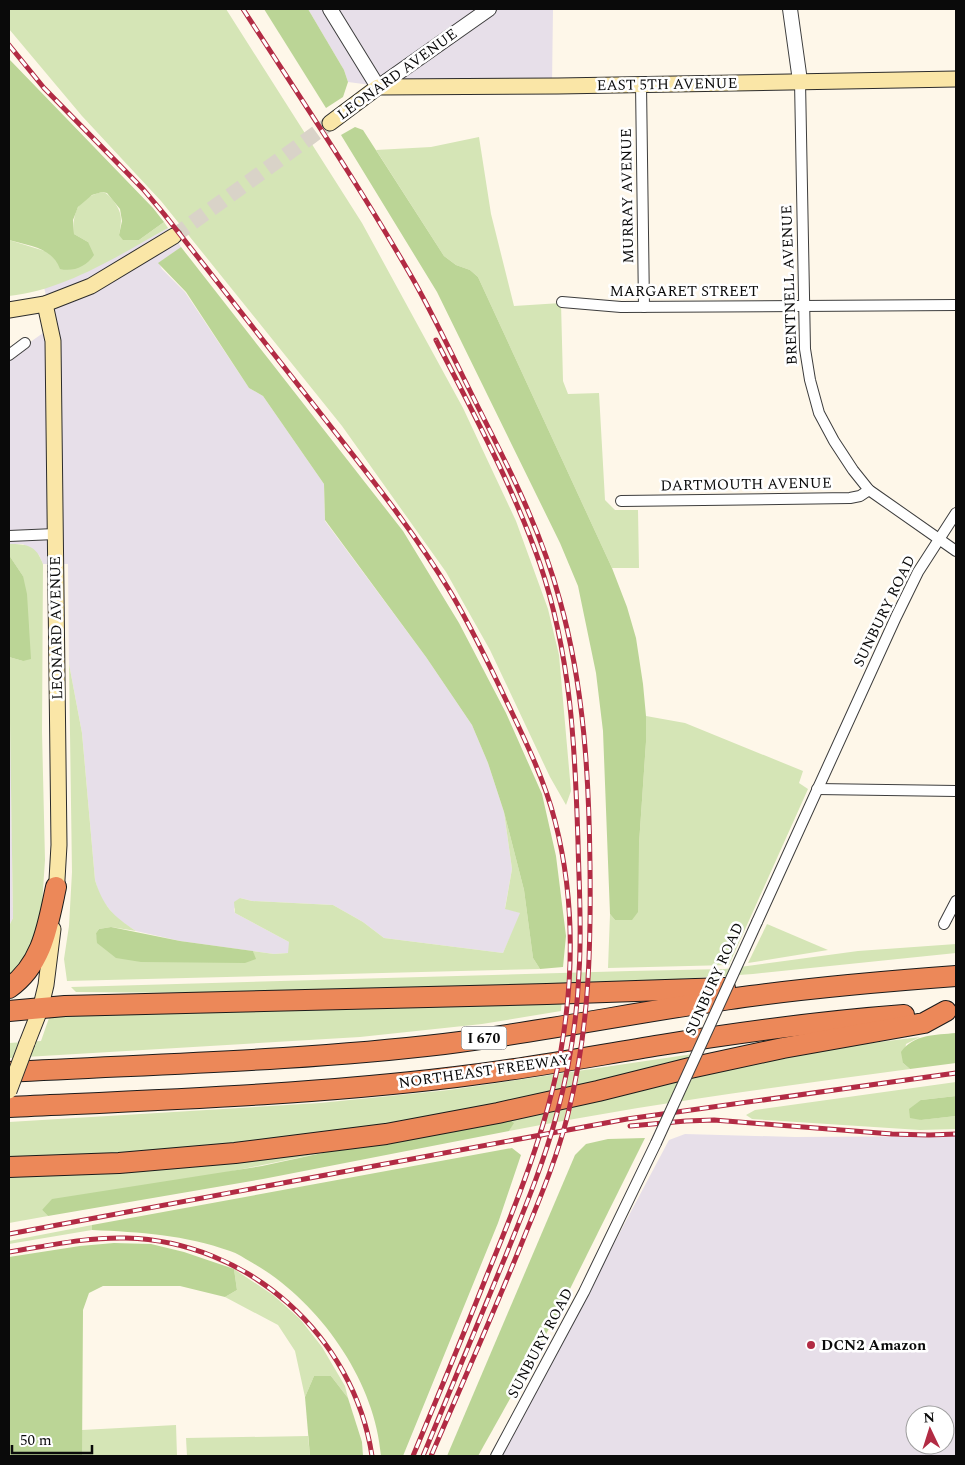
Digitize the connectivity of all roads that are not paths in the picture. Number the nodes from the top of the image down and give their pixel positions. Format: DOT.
graph roads {
  1 [pos="330,9"];
  2 [pos="489,9"];
  3 [pos="790,9"];
  4 [pos="956,79"];
  5 [pos="800,81"];
  6 [pos="641,84"];
  7 [pos="378,87"];
  8 [pos="330,123"];
  9 [pos="174,236"];
  10 [pos="562,302"];
  11 [pos="46,304"];
  12 [pos="956,304"];
  13 [pos="644,306"];
  14 [pos="804,306"];
  15 [pos="9,310"];
  16 [pos="25,343"];
  17 [pos="9,355"];
  18 [pos="869,490"];
  19 [pos="621,501"];
  20 [pos="956,512"];
  21 [pos="55,534"];
  22 [pos="9,536"];
  23 [pos="938,539"];
  24 [pos="956,551"];
  25 [pos="816,789"];
  26 [pos="956,791"];
  27 [pos="56,887"];
  28 [pos="956,901"];
  29 [pos="944,924"];
  30 [pos="956,974"];
  31 [pos="9,988"];
  32 [pos="40,1010"];
  33 [pos="951,1010"];
  34 [pos="9,1011"];
  35 [pos="9,1072"];
  36 [pos="9,1091"];
  37 [pos="9,1107"];
  38 [pos="9,1167"];
  39 [pos="496,1456"];
  1 -- 7 [label="street"];
  2 -- 7 [label="street, LEONARD AVENUE"];
  3 -- 5 [label="street, BRENTNELL AVENUE"];
  4 -- 5 [label="main road, EAST 5TH AVENUE"];
  5 -- 6 [label="main road, EAST 5TH AVENUE"];
  5 -- 14 [label="street, BRENTNELL AVENUE"];
  6 -- 7 [label="main road, EAST 5TH AVENUE"];
  6 -- 13 [label="street, MURRAY AVENUE"];
  7 -- 8 [label="main road, LEONARD AVENUE"];
  9 -- 11 [label="main road"];
  10 -- 13 [label="street, MARGARET STREET"];
  11 -- 15 [label="main road"];
  11 -- 21 [label="main road, LEONARD AVENUE"];
  12 -- 14 [label="street, MARGARET STREET"];
  13 -- 14 [label="street, MARGARET STREET"];
  14 -- 18 [label="street, BRENTNELL AVENUE"];
  16 -- 17 [label="street"];
  18 -- 19 [label="street, DARTMOUTH AVENUE"];
  18 -- 23 [label="street, BRENTNELL AVENUE"];
  20 -- 23 [label="street, SUNBURY ROAD"];
  21 -- 22 [label="street"];
  21 -- 27 [label="main road, LEONARD AVENUE"];
  23 -- 24 [label="street"];
  23 -- 25 [label="street, SUNBURY ROAD"];
  25 -- 26 [label="street"];
  25 -- 39 [label="street, SUNBURY ROAD, bridge"];
  27 -- 31 [label="highway"];
  27 -- 32 [label="main road, LEONARD AVENUE"];
  28 -- 29 [label="street"];
  30 -- 32 [label="highway"];
  30 -- 35 [label="highway, I 670"];
  32 -- 34 [label="highway"];
  32 -- 36 [label="main road, LEONARD AVENUE, bridge"];
  33 -- 37 [label="highway, NORTHEAST FREEWAY / I 670"];
  33 -- 38 [label="highway"];
}
